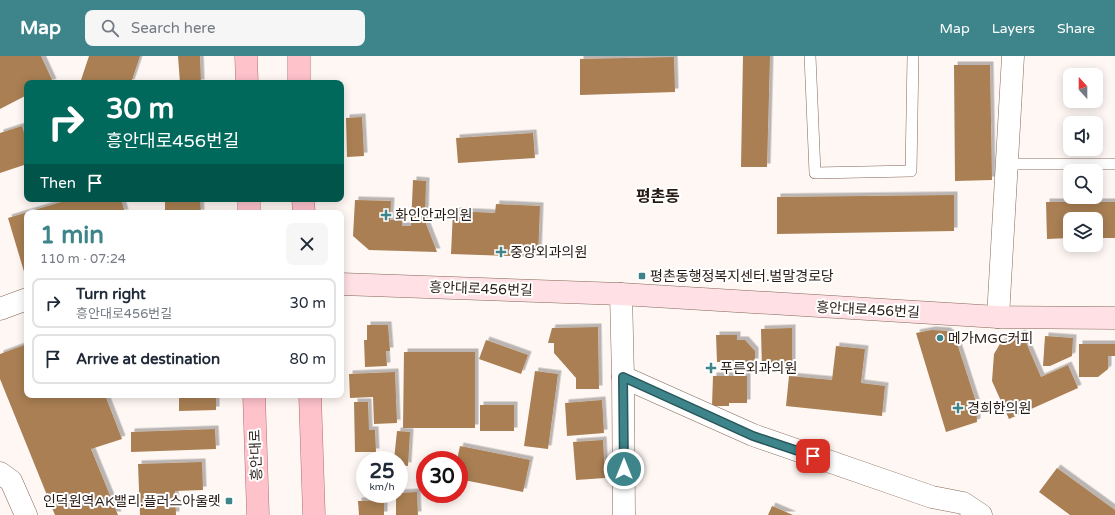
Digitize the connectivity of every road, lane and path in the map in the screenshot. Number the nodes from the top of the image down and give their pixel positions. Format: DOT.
graph roads {
  1 [pos="246,56"];
  2 [pos="299,56"];
  3 [pos="810,56"];
  4 [pos="913,56"];
  5 [pos="1013,56"];
  6 [pos="247,80"];
  7 [pos="300,80"];
  8 [pos="1007,164"];
  9 [pos="1115,164"];
  10 [pos="344,284"];
  11 [pos="621,294"];
  12 [pos="24,300"];
  13 [pos="0,309"];
  14 [pos="998,318"];
  15 [pos="1115,318"];
  16 [pos="623,377"];
  17 [pos="254,398"];
  18 [pos="310,398"];
  19 [pos="0,473"];
  20 [pos="26,515"];
  21 [pos="258,515"];
  22 [pos="314,515"];
  23 [pos="624,515"];
  24 [pos="982,515"];
  1 -- 6 [label="main road"];
  2 -- 7 [label="main road"];
  3 -- 4 [label="lane"];
  5 -- 8 [label="street"];
  8 -- 9 [label="lane"];
  8 -- 14 [label="street"];
  10 -- 11 [label="street, 흥안대로456번길"];
  11 -- 14 [label="street, 흥안대로456번길"];
  11 -- 16 [label="street"];
  12 -- 13 [label="street"];
  14 -- 15 [label="street, 흥안대로456번길"];
  16 -- 23 [label="street"];
  16 -- 24 [label="street"];
  17 -- 21 [label="main road, 흥안대로"];
  18 -- 22 [label="main road"];
  19 -- 20 [label="street"];
}
